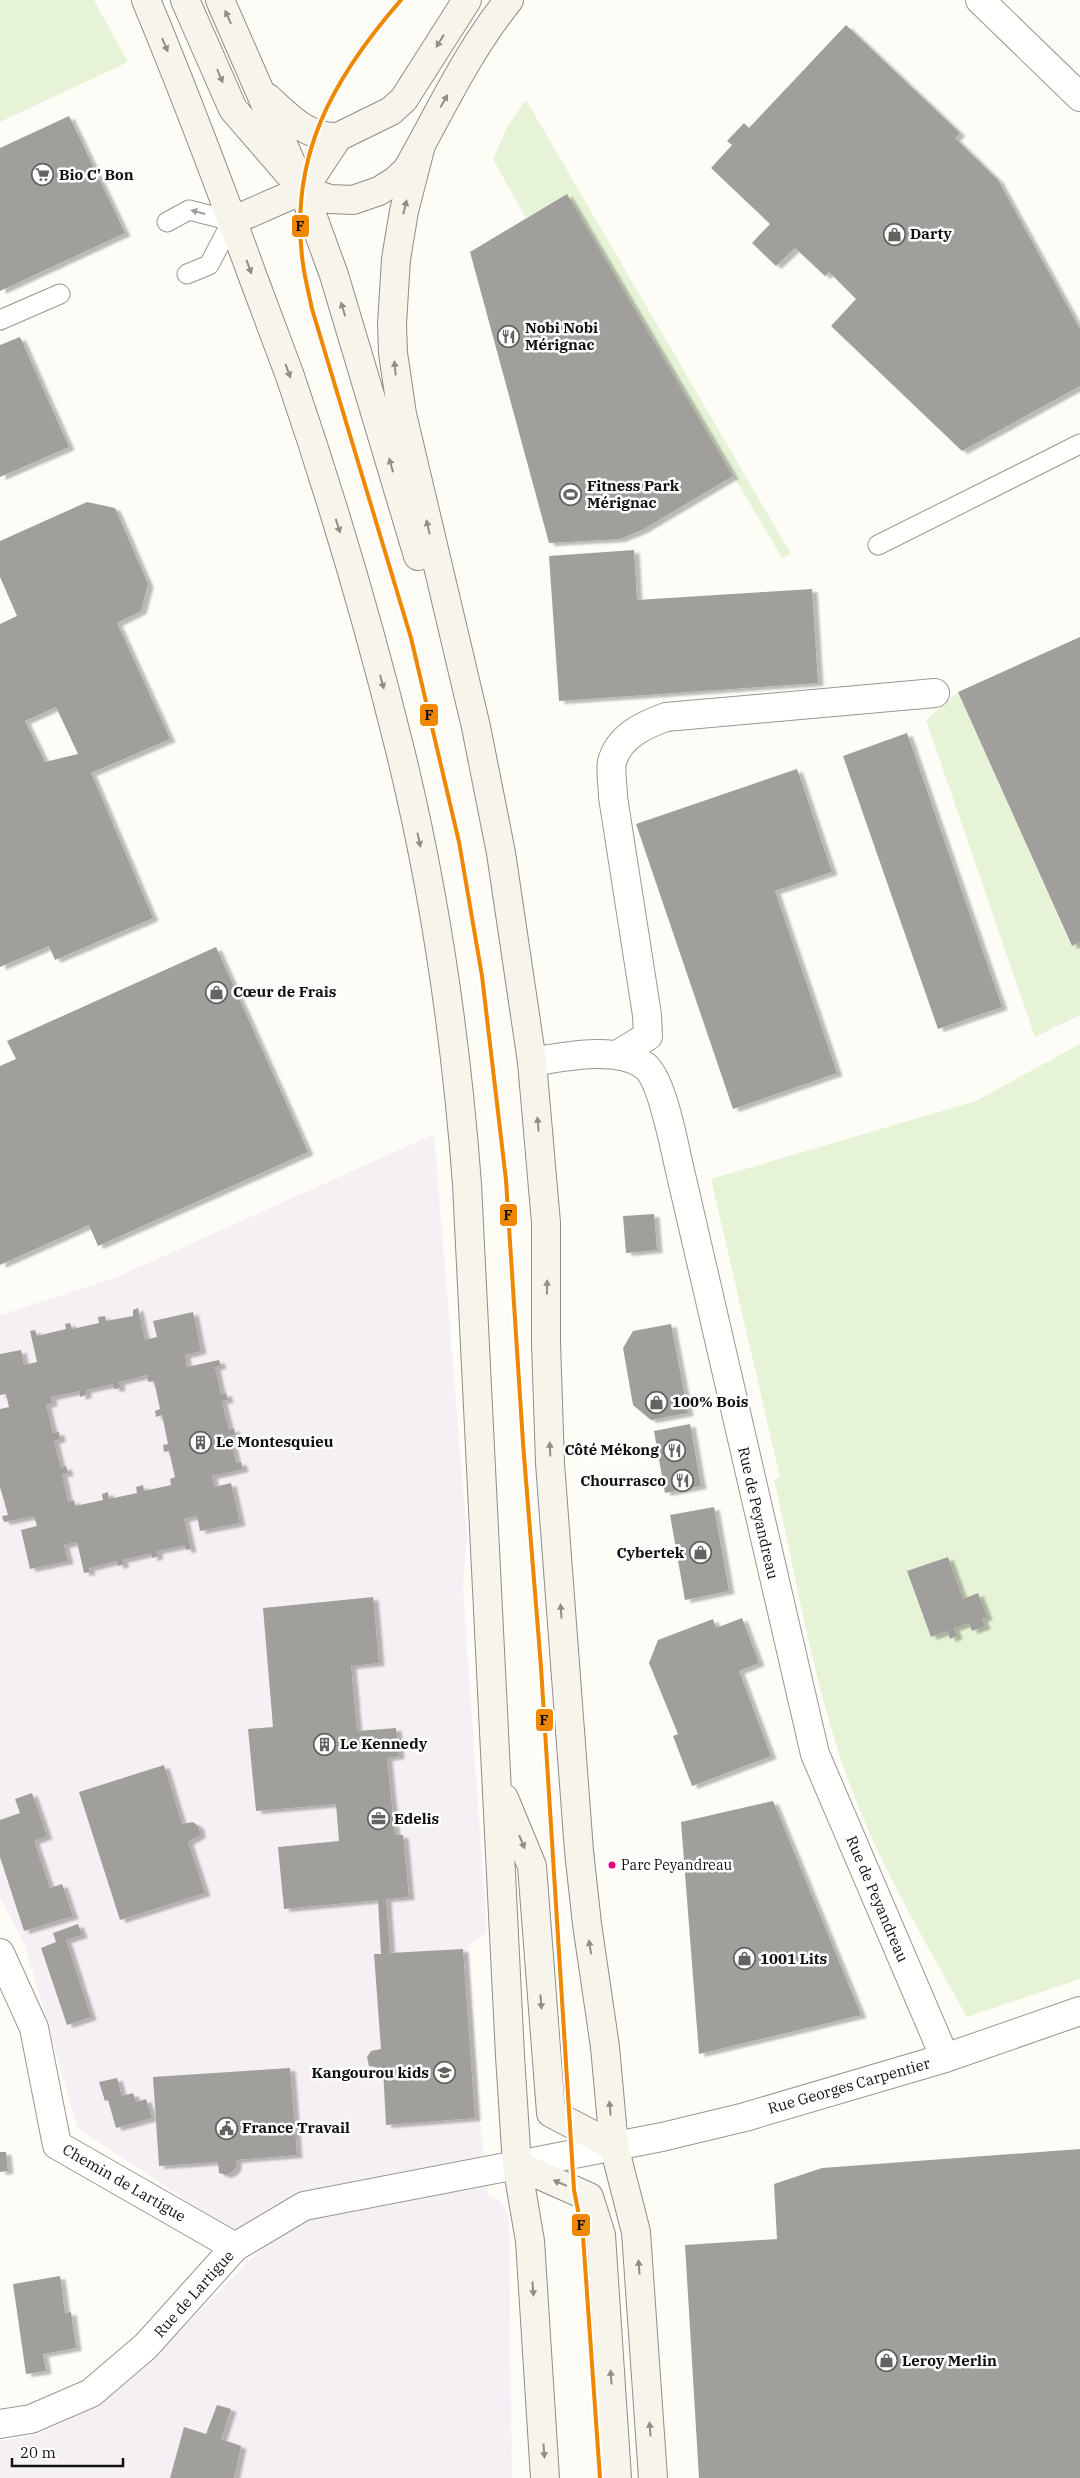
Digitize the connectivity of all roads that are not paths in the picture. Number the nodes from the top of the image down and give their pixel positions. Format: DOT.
graph roads {
  1 [pos="146,0"];
  2 [pos="185,0"];
  3 [pos="220,0"];
  4 [pos="467,0"];
  5 [pos="509,0"];
  6 [pos="980,0"];
  7 [pos="261,91"];
  8 [pos="1080,97"];
  9 [pos="338,136"];
  10 [pos="422,145"];
  11 [pos="303,190"];
  12 [pos="232,221"];
  13 [pos="167,222"];
  14 [pos="188,274"];
  15 [pos="60,294"];
  16 [pos="0,320"];
  17 [pos="1080,444"];
  18 [pos="878,545"];
  19 [pos="935,694"];
  20 [pos="476,727"];
  21 [pos="617,1055"];
  22 [pos="532,1062"];
  23 [pos="496,1781"];
  24 [pos="0,1953"];
  25 [pos="1080,2011"];
  26 [pos="944,2058"];
  27 [pos="614,2146"];
  28 [pos="518,2165"];
  29 [pos="236,2247"];
  30 [pos="0,2424"];
  31 [pos="545,2478"];
  32 [pos="617,2478"];
  33 [pos="654,2478"];
  1 -- 12 [label="main road, one-way"];
  2 -- 11 [label="main road, one-way"];
  7 -- 3 [label="main road, one-way"];
  4 -- 9 [label="main road, one-way"];
  10 -- 5 [label="main road, one-way"];
  6 -- 8 [label="street"];
  7 -- 9 [label="main road"];
  7 -- 11 [label="main road"];
  9 -- 11 [label="main road"];
  10 -- 11 [label="main road"];
  20 -- 10 [label="main road, one-way"];
  11 -- 12 [label="main road"];
  20 -- 11 [label="main road, one-way"];
  12 -- 13 [label="lane, one-way"];
  12 -- 14 [label="lane"];
  12 -- 23 [label="main road, one-way"];
  15 -- 16 [label="lane"];
  17 -- 18 [label="lane"];
  19 -- 21 [label="street"];
  20 -- 22 [label="main road"];
  21 -- 22 [label="street, Rue de Peyandreau"];
  21 -- 26 [label="street, Rue de Peyandreau"];
  27 -- 22 [label="main road, one-way"];
  23 -- 27 [label="main road, one-way"];
  23 -- 28 [label="main road"];
  24 -- 29 [label="street, Chemin de Lartigue"];
  25 -- 26 [label="street, Rue Georges Carpentier"];
  26 -- 27 [label="street, Rue Georges Carpentier"];
  27 -- 28 [label="street, Rue Georges Carpentier"];
  33 -- 27 [label="main road, one-way"];
  28 -- 29 [label="street, Rue de Lartigue"];
  28 -- 31 [label="main road, one-way"];
  32 -- 28 [label="main road, one-way"];
  29 -- 30 [label="street, Rue de Lartigue"];
}
